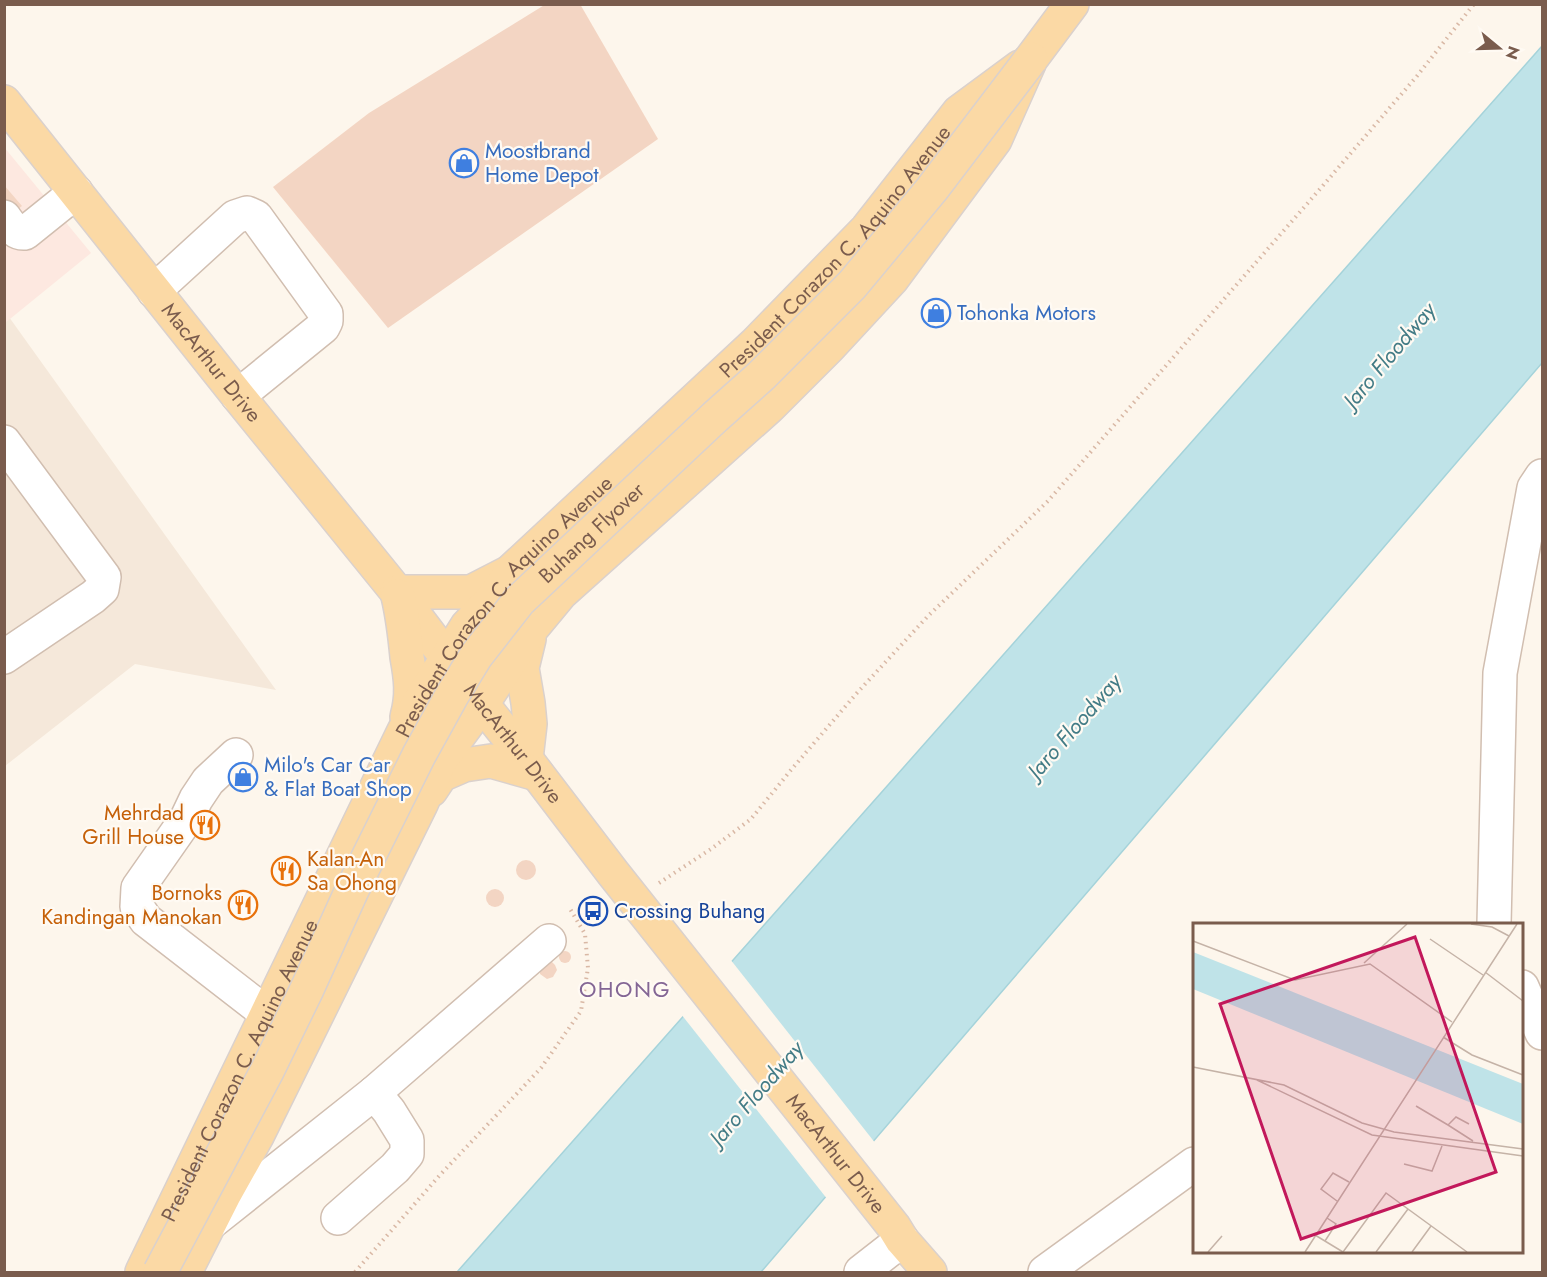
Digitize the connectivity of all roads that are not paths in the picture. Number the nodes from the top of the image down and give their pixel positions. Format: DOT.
graph roads {
  1 [pos="1072,4"];
  2 [pos="1031,59"];
  3 [pos="4,102"];
  4 [pos="76,192"];
  5 [pos="4,217"];
  6 [pos="154,291"];
  7 [pos="238,396"];
  8 [pos="4,442"];
  9 [pos="1542,476"];
  10 [pos="512,570"];
  11 [pos="397,592"];
  12 [pos="532,628"];
  13 [pos="4,657"];
  14 [pos="447,657"];
  15 [pos="482,704"];
  16 [pos="403,733"];
  17 [pos="236,755"];
  18 [pos="531,766"];
  19 [pos="421,804"];
  20 [pos="1494,923"];
  21 [pos="549,941"];
  22 [pos="1523,991"];
  23 [pos="266,1013"];
  24 [pos="1542,1033"];
  25 [pos="374,1093"];
  26 [pos="1193,1165"];
  27 [pos="339,1218"];
  28 [pos="209,1224"];
  29 [pos="898,1233"];
  30 [pos="142,1272"];
  31 [pos="160,1272"];
  32 [pos="185,1272"];
  33 [pos="861,1272"];
  34 [pos="930,1272"];
  35 [pos="1045,1272"];
  1 -- 2 [label="main road, President Corazon C. Aquino Avenue"];
  2 -- 10 [label="main road, President Corazon C. Aquino Avenue"];
  2 -- 12 [label="main road, President Corazon C. Aquino Avenue"];
  2 -- 31 [label="main road, Buhang Flyover, bridge"];
  3 -- 4 [label="main road, MacArthur Drive"];
  4 -- 5 [label="street"];
  4 -- 6 [label="main road, MacArthur Drive"];
  6 -- 7 [label="main road, MacArthur Drive"];
  6 -- 7 [label="street"];
  7 -- 11 [label="main road, MacArthur Drive"];
  8 -- 13 [label="street"];
  9 -- 20 [label="street"];
  10 -- 11 [label="main road"];
  10 -- 14 [label="main road, President Corazon C. Aquino Avenue"];
  11 -- 14 [label="main road, MacArthur Drive"];
  11 -- 16 [label="main road"];
  12 -- 15 [label="main road, President Corazon C. Aquino Avenue"];
  12 -- 18 [label="main road"];
  14 -- 15 [label="main road, MacArthur Drive"];
  14 -- 16 [label="main road, President Corazon C. Aquino Avenue"];
  15 -- 18 [label="main road, MacArthur Drive"];
  15 -- 19 [label="main road, President Corazon C. Aquino Avenue"];
  16 -- 23 [label="main road, President Corazon C. Aquino Avenue"];
  17 -- 23 [label="street"];
  18 -- 19 [label="main road"];
  18 -- 29 [label="main road, MacArthur Drive"];
  19 -- 28 [label="main road, President Corazon C. Aquino Avenue"];
  21 -- 25 [label="street"];
  22 -- 24 [label="street"];
  23 -- 30 [label="main road, President Corazon C. Aquino Avenue"];
  25 -- 27 [label="street"];
  25 -- 28 [label="street"];
  26 -- 35 [label="street"];
  28 -- 32 [label="main road, President Corazon C. Aquino Avenue"];
  29 -- 33 [label="street"];
  29 -- 34 [label="main road, MacArthur Drive"];
}
